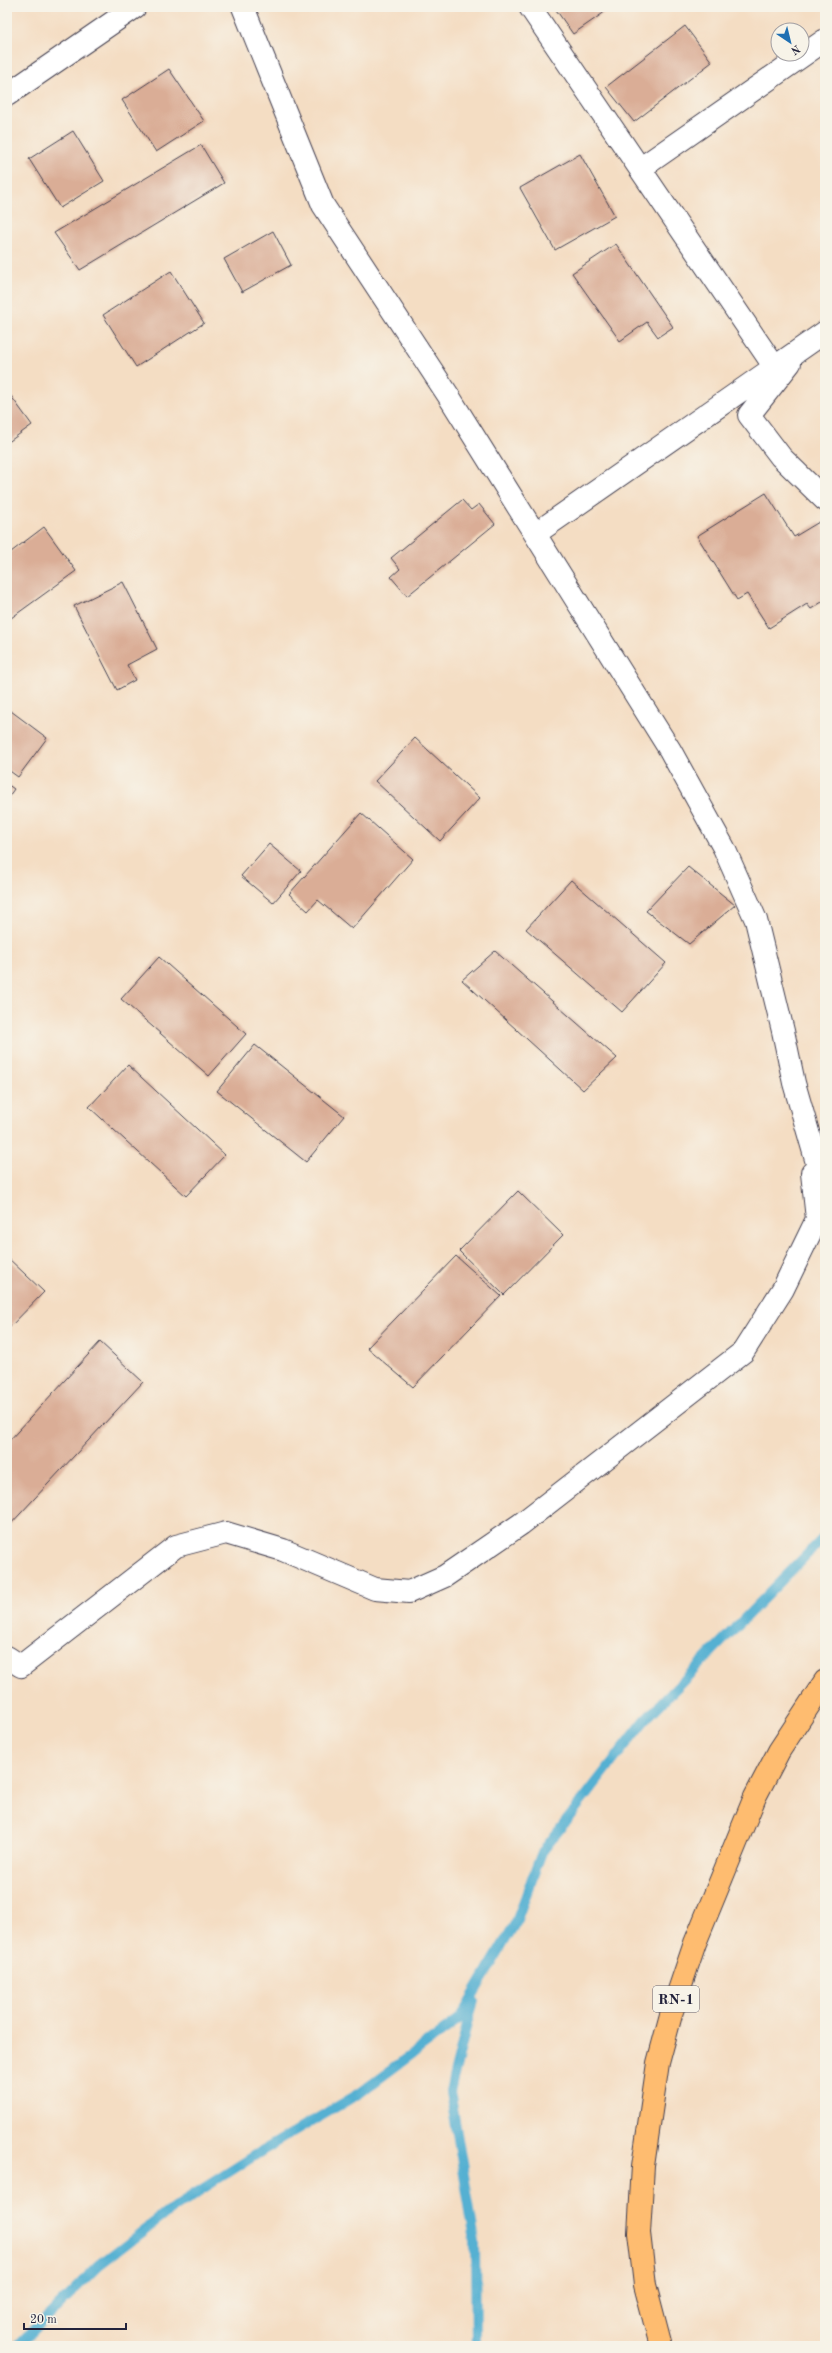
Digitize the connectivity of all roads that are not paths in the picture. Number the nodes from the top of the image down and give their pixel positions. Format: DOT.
graph roads {
  1 [pos="135,7"];
  2 [pos="243,7"];
  3 [pos="530,7"];
  4 [pos="825,40"];
  5 [pos="7,95"];
  6 [pos="641,168"];
  7 [pos="825,332"];
  8 [pos="802,347"];
  9 [pos="774,366"];
  10 [pos="825,500"];
  11 [pos="535,534"];
  12 [pos="806,1126"];
  13 [pos="825,1191"];
  14 [pos="7,1657"];
  15 [pos="825,1681"];
  16 [pos="662,2346"];
  1 -- 5 [label="street"];
  2 -- 11 [label="street"];
  3 -- 6 [label="street"];
  4 -- 6 [label="street"];
  6 -- 9 [label="street"];
  7 -- 8 [label="street"];
  8 -- 9 [label="street"];
  8 -- 10 [label="street"];
  9 -- 11 [label="street"];
  11 -- 12 [label="street"];
  12 -- 13 [label="street"];
  12 -- 14 [label="street"];
  15 -- 16 [label="highway, RN-1"];
}
